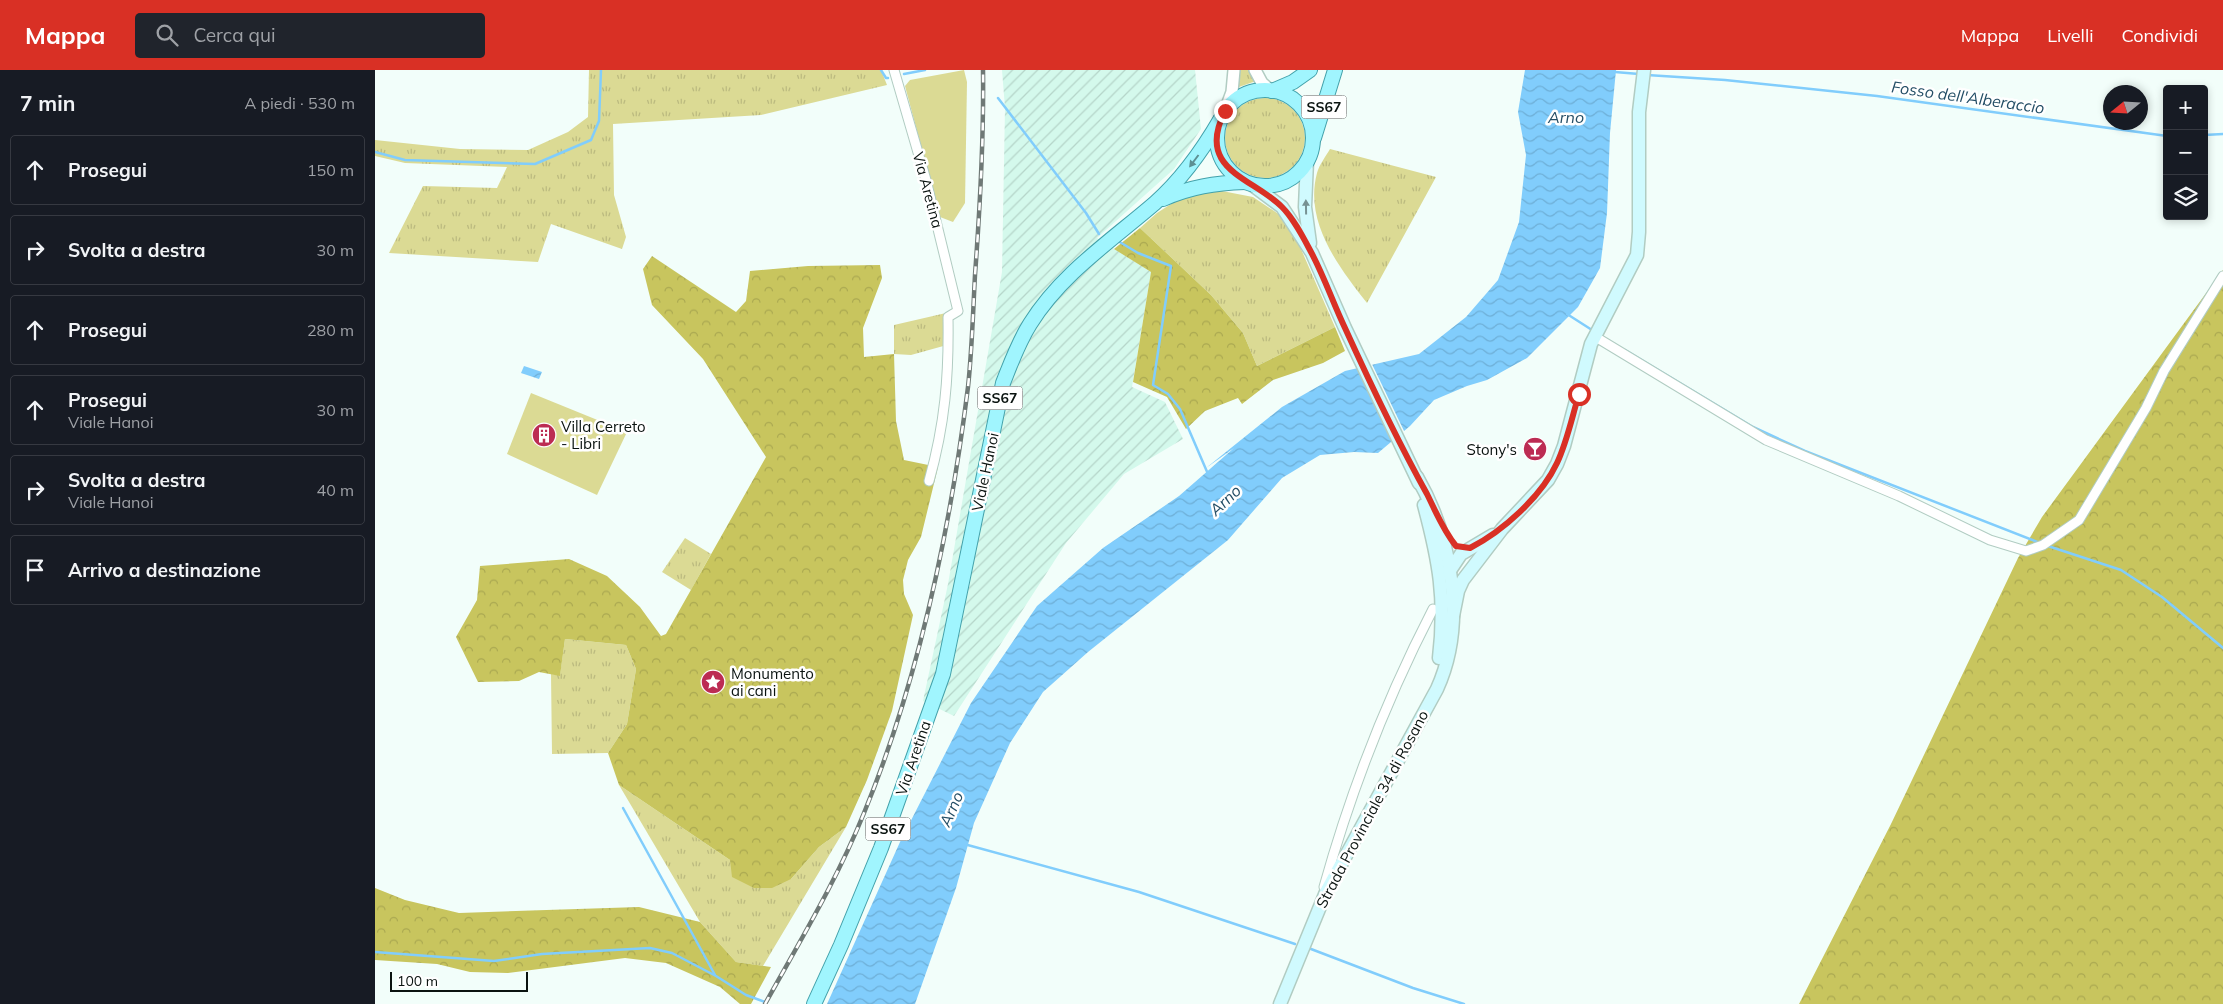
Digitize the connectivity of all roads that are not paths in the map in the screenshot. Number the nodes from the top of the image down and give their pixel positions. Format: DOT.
graph roads {
  1 [pos="894,70"];
  2 [pos="1234,70"];
  3 [pos="1255,70"];
  4 [pos="1310,70"];
  5 [pos="1335,70"];
  6 [pos="1644,70"];
  7 [pos="1271,90"];
  8 [pos="1223,116"];
  9 [pos="1312,143"];
  10 [pos="1307,161"];
  11 [pos="1248,183"];
  12 [pos="1156,202"];
  13 [pos="1312,253"];
  14 [pos="2223,276"];
  15 [pos="1594,336"];
  16 [pos="1417,476"];
  17 [pos="929,481"];
  18 [pos="1435,512"];
  19 [pos="1502,529"];
  20 [pos="1435,546"];
  21 [pos="1470,548"];
  22 [pos="1477,560"];
  23 [pos="1450,568"];
  24 [pos="1442,596"];
  25 [pos="1433,608"];
  26 [pos="1451,626"];
  27 [pos="949,649"];
  28 [pos="1431,698"];
  29 [pos="1317,914"];
  30 [pos="814,1004"];
  31 [pos="1280,1004"];
  1 -- 17 [label="street, Via Aretina"];
  2 -- 8 [label="street, Viale Hanoi"];
  3 -- 7 [label="street"];
  4 -- 7 [label="main road, SS67"];
  5 -- 9 [label="main road, SS67"];
  6 -- 15 [label="main road"];
  7 -- 8 [label="main road, Viale Hanoi"];
  7 -- 9 [label="main road, Viale Hanoi"];
  8 -- 11 [label="main road, Viale Hanoi"];
  8 -- 12 [label="main road, Viale Hanoi / SS67, one-way"];
  9 -- 10 [label="main road, Viale Hanoi"];
  10 -- 11 [label="main road, Viale Hanoi"];
  13 -- 10 [label="main road, Strada Provinciale 34 di Rosano, one-way"];
  11 -- 12 [label="main road, Viale Hanoi / SS67"];
  11 -- 13 [label="main road, Strada Provinciale 34 di Rosano"];
  12 -- 27 [label="main road, Viale Hanoi / SS67"];
  13 -- 16 [label="main road, Strada Provinciale 34 di Rosano"];
  14 -- 15 [label="street"];
  15 -- 19 [label="main road"];
  16 -- 18 [label="main road, Strada Provinciale 34 di Rosano"];
  16 -- 20 [label="main road, Strada Provinciale 34 di Rosano"];
  18 -- 21 [label="main road"];
  18 -- 23 [label="main road, Strada Provinciale 34 di Rosano"];
  19 -- 21 [label="main road"];
  19 -- 22 [label="main road"];
  20 -- 23 [label="main road"];
  20 -- 24 [label="main road, Strada Provinciale 34 di Rosano"];
  21 -- 23 [label="main road"];
  22 -- 23 [label="main road"];
  22 -- 26 [label="main road"];
  23 -- 24 [label="main road"];
  23 -- 26 [label="main road, Strada Provinciale 34 di Rosano"];
  24 -- 28 [label="main road, Strada Provinciale 34 di Rosano"];
  25 -- 29 [label="street"];
  26 -- 28 [label="main road, Strada Provinciale 34 di Rosano"];
  27 -- 30 [label="main road, Via Aretina / SS67"];
  28 -- 29 [label="main road, Strada Provinciale 34 di Rosano"];
  29 -- 31 [label="main road, Strada Provinciale 34 di Rosano"];
}
